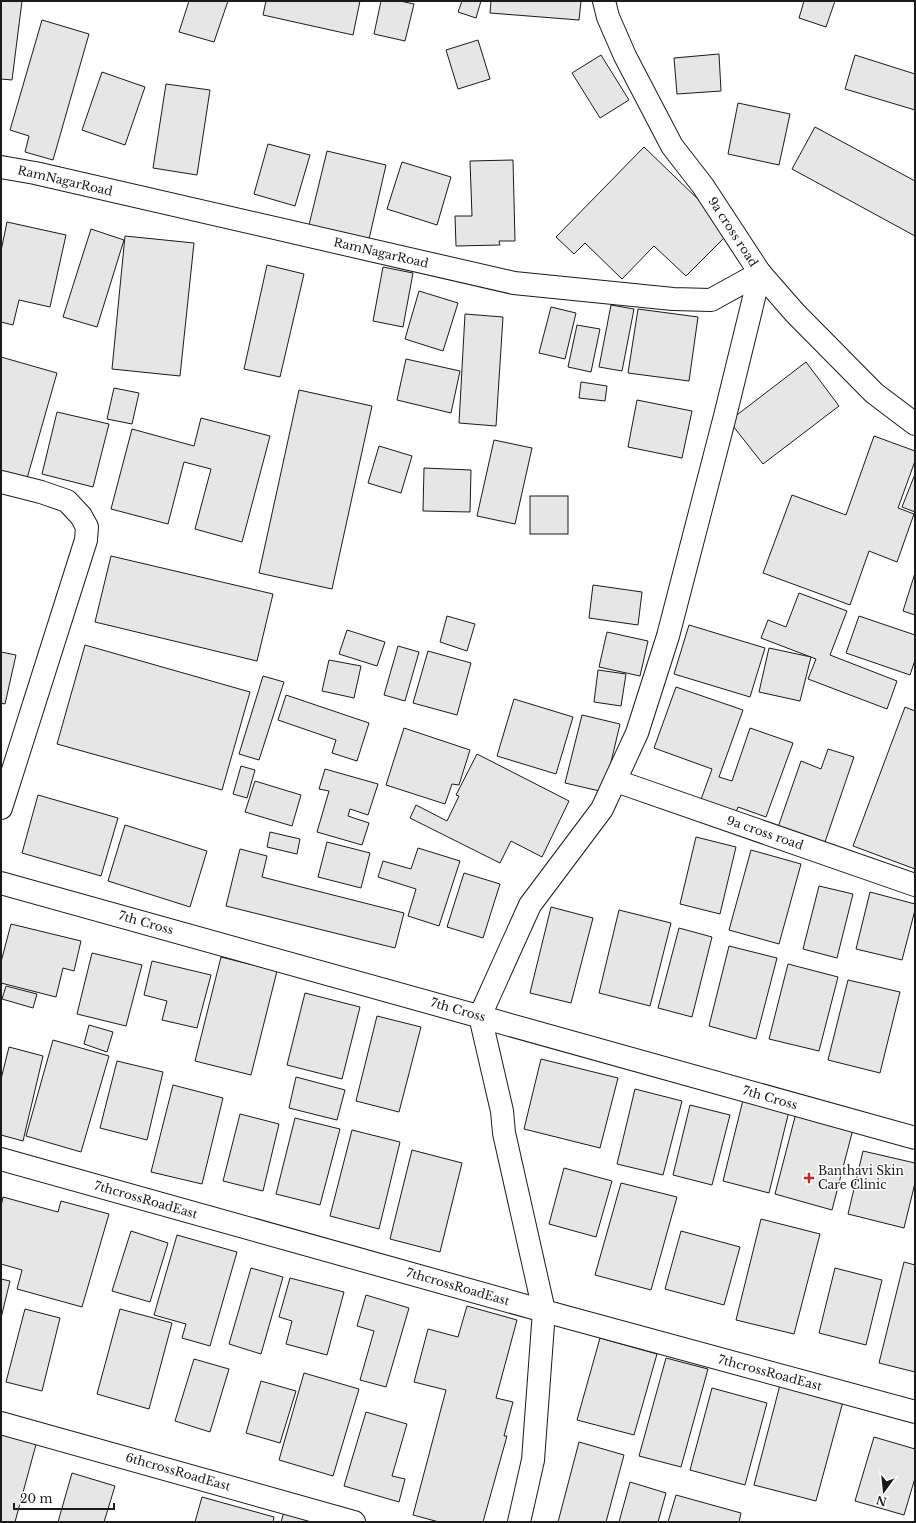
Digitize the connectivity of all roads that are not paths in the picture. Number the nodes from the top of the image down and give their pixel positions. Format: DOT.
graph roads {
  1 [pos="604,1"];
  2 [pos="1,167"];
  3 [pos="760,273"];
  4 [pos="915,424"];
  5 [pos="1,482"];
  6 [pos="616,781"];
  7 [pos="1,808"];
  8 [pos="1,883"];
  9 [pos="915,885"];
  10 [pos="480,1016"];
  11 [pos="915,1138"];
  12 [pos="1,1159"];
  13 [pos="544,1311"];
  14 [pos="915,1412"];
  15 [pos="1,1423"];
  16 [pos="354,1522"];
  17 [pos="519,1522"];
  1 -- 3 [label="street, 9a cross road"];
  2 -- 3 [label="street, RamNagarRoad"];
  3 -- 4 [label="street, 9a cross road"];
  3 -- 6 [label="street"];
  5 -- 7 [label="street"];
  6 -- 9 [label="street, 9a cross road"];
  6 -- 10 [label="street"];
  8 -- 10 [label="street, 7th Cross"];
  10 -- 11 [label="street, 7th Cross"];
  10 -- 13 [label="street"];
  12 -- 13 [label="street, 7thcrossRoadEast"];
  13 -- 14 [label="street, 7thcrossRoadEast"];
  13 -- 17 [label="street"];
  15 -- 16 [label="street, 6thcrossRoadEast"];
}
